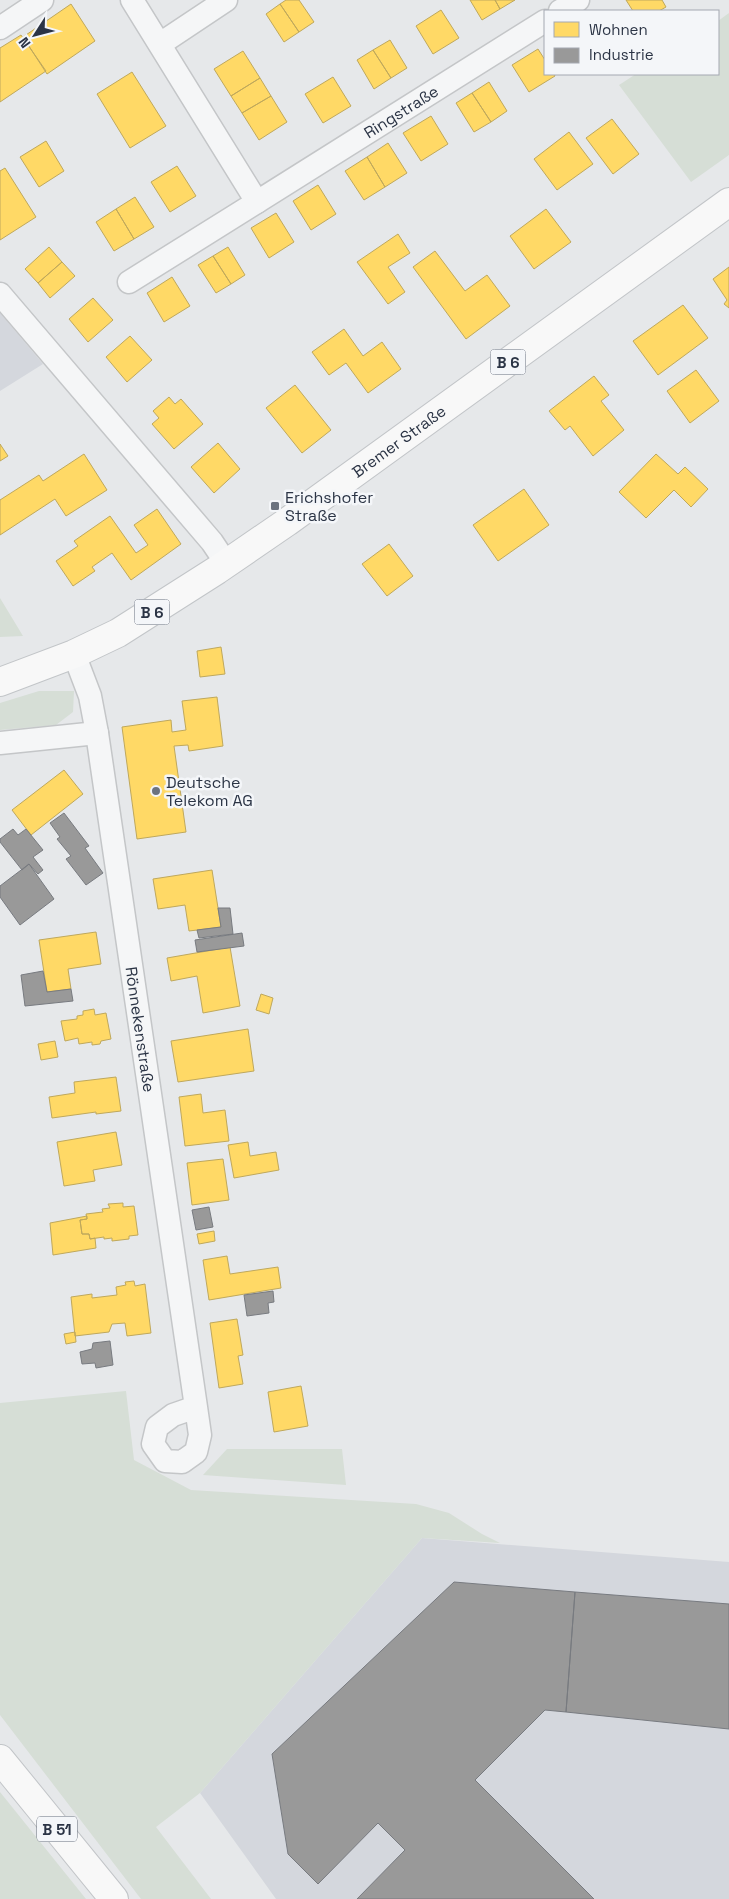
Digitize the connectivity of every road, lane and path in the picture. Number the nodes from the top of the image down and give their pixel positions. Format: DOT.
graph roads {
  1 [pos="42,0"];
  2 [pos="132,0"];
  3 [pos="226,0"];
  4 [pos="578,0"];
  5 [pos="562,10"];
  6 [pos="544,22"];
  7 [pos="0,28"];
  8 [pos="160,44"];
  9 [pos="257,202"];
  10 [pos="729,202"];
  11 [pos="129,282"];
  12 [pos="0,294"];
  13 [pos="226,563"];
  14 [pos="74,654"];
  15 [pos="0,682"];
  16 [pos="97,732"];
  17 [pos="0,743"];
  18 [pos="196,1407"];
  19 [pos="0,1760"];
  20 [pos="114,1899"];
  1 -- 7 [label="street"];
  2 -- 8 [label="street"];
  3 -- 8 [label="street"];
  4 -- 5 [label="street"];
  6 -- 9 [label="street, Ringstraße"];
  8 -- 9 [label="street"];
  9 -- 11 [label="street, Ringstraße"];
  10 -- 13 [label="main road, Bremer Straße / B 6"];
  12 -- 13 [label="street"];
  13 -- 14 [label="main road, Bremer Straße / B 6"];
  14 -- 15 [label="main road, Bremer Straße / B 6"];
  14 -- 16 [label="street, Rönnekenstraße"];
  16 -- 17 [label="street"];
  16 -- 18 [label="street, Rönnekenstraße"];
  19 -- 20 [label="main road, B 51"];
}
